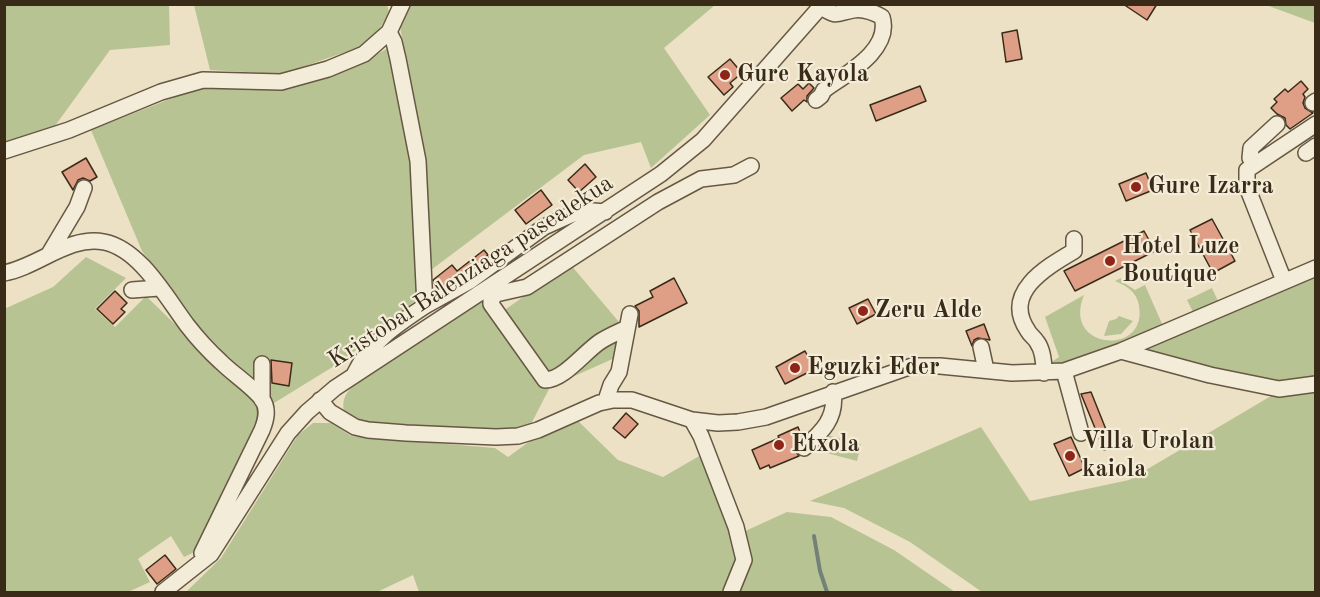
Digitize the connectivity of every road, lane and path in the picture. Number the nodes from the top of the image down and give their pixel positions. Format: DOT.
graph roads {
  1 [pos="402,4"];
  2 [pos="822,6"];
  3 [pos="389,32"];
  4 [pos="816,100"];
  5 [pos="1277,124"];
  6 [pos="1316,124"];
  7 [pos="4,151"];
  8 [pos="1254,164"];
  9 [pos="751,166"];
  10 [pos="84,188"];
  11 [pos="605,212"];
  12 [pos="1074,239"];
  13 [pos="49,255"];
  14 [pos="1316,268"];
  15 [pos="4,273"];
  16 [pos="1284,281"];
  17 [pos="159,288"];
  18 [pos="132,290"];
  19 [pos="425,306"];
  20 [pos="981,347"];
  21 [pos="1121,351"];
  22 [pos="262,364"];
  23 [pos="986,370"];
  24 [pos="1064,371"];
  25 [pos="1044,373"];
  26 [pos="353,376"];
  27 [pos="1316,384"];
  28 [pos="832,392"];
  29 [pos="262,400"];
  30 [pos="320,400"];
  31 [pos="606,400"];
  32 [pos="692,420"];
  33 [pos="1081,433"];
  34 [pos="804,448"];
  35 [pos="194,567"];
  36 [pos="163,592"];
  37 [pos="731,592"];
  1 -- 3 [label="street"];
  2 -- 4 [label="street"];
  2 -- 11 [label="street, Kristobal Balenziaga pasealekua"];
  3 -- 7 [label="street"];
  3 -- 19 [label="street"];
  5 -- 8 [label="street"];
  6 -- 8 [label="street"];
  8 -- 16 [label="street"];
  9 -- 31 [label="street"];
  10 -- 13 [label="street"];
  11 -- 19 [label="street"];
  11 -- 26 [label="street, Kristobal Balenziaga pasealekua"];
  12 -- 25 [label="street"];
  13 -- 15 [label="street"];
  13 -- 17 [label="street"];
  14 -- 16 [label="street"];
  16 -- 21 [label="street"];
  17 -- 18 [label="street"];
  17 -- 29 [label="street"];
  19 -- 26 [label="street"];
  20 -- 23 [label="street"];
  21 -- 24 [label="street"];
  21 -- 27 [label="street"];
  22 -- 29 [label="street"];
  23 -- 25 [label="street"];
  23 -- 28 [label="street"];
  24 -- 25 [label="street"];
  24 -- 33 [label="street"];
  26 -- 30 [label="street, Kristobal Balenziaga pasealekua"];
  28 -- 32 [label="street"];
  28 -- 34 [label="street"];
  29 -- 35 [label="street"];
  30 -- 31 [label="street"];
  30 -- 35 [label="street, Kristobal Balenziaga pasealekua"];
  31 -- 32 [label="street"];
  32 -- 37 [label="street"];
  35 -- 36 [label="street, Kristobal Balenziaga pasealekua"];
}
